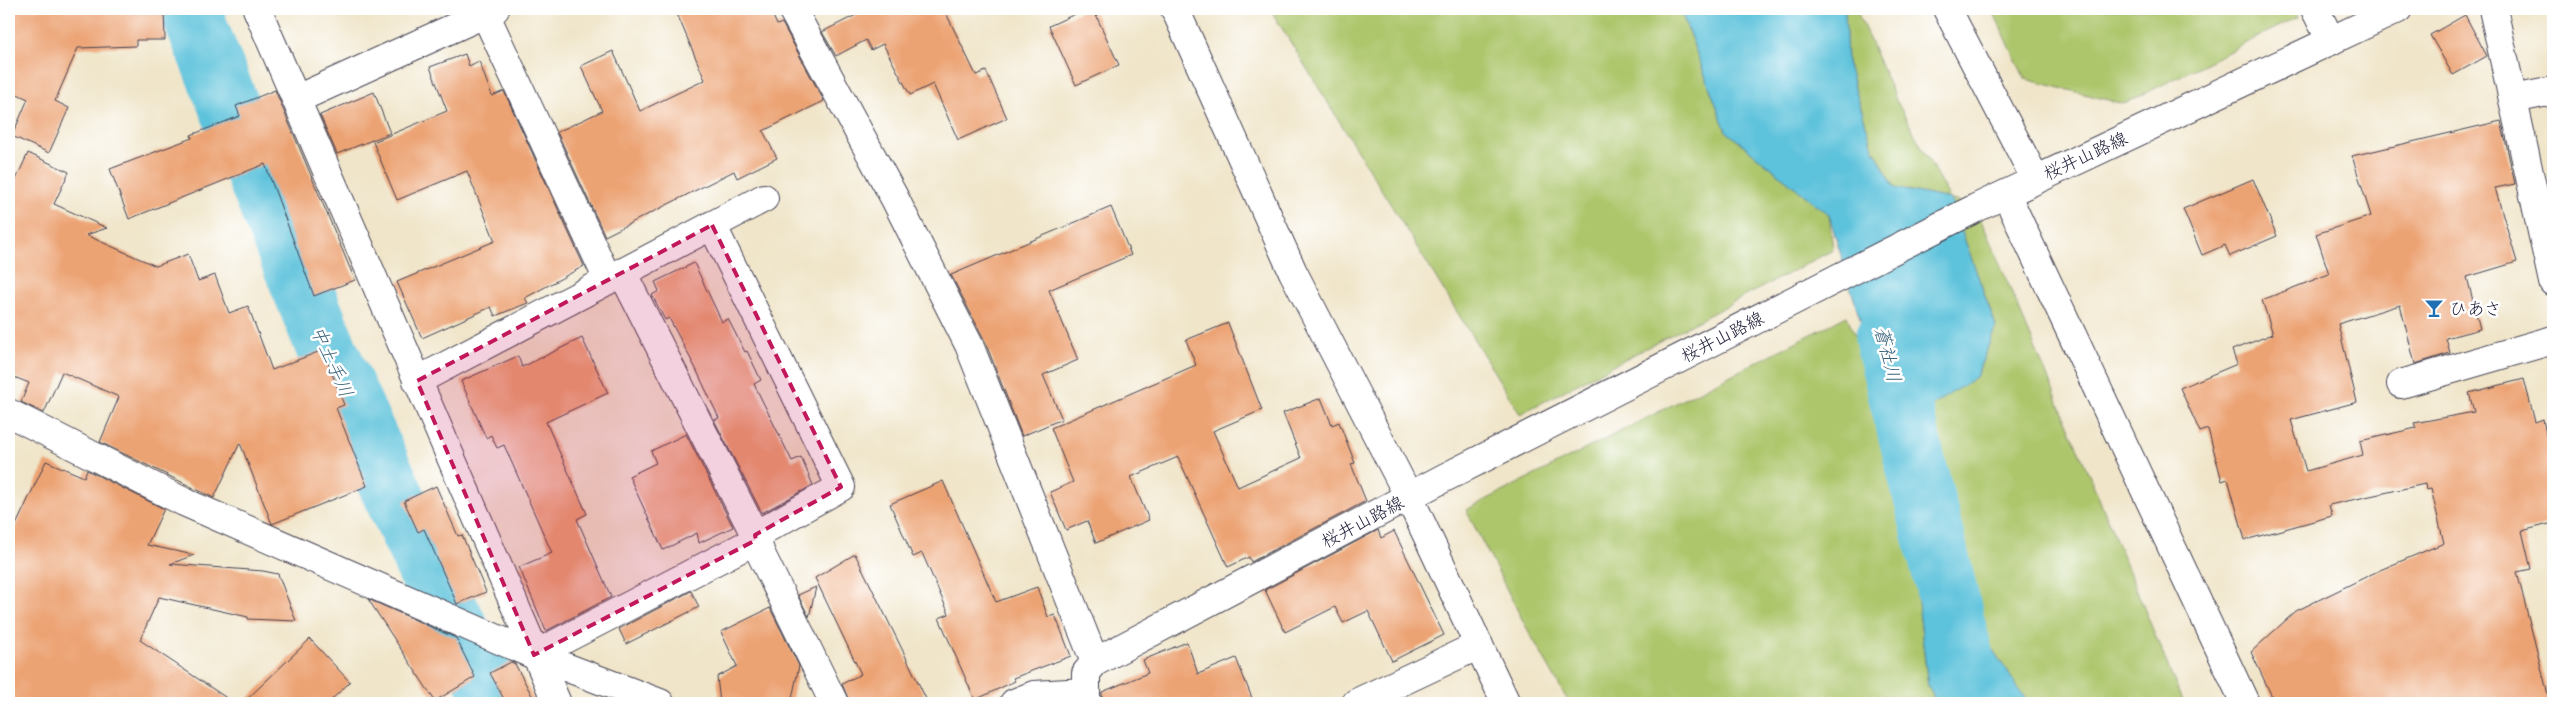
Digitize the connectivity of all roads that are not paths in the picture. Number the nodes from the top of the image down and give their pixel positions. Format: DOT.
graph roads {
  1 [pos="257,9"];
  2 [pos="792,9"];
  3 [pos="1175,9"];
  4 [pos="1946,9"];
  5 [pos="2315,9"];
  6 [pos="2398,9"];
  7 [pos="2493,9"];
  8 [pos="488,10"];
  9 [pos="2331,42"];
  10 [pos="2553,91"];
  11 [pos="297,99"];
  12 [pos="2513,99"];
  13 [pos="2035,178"];
  14 [pos="2006,194"];
  15 [pos="764,198"];
  16 [pos="712,225"];
  17 [pos="615,276"];
  18 [pos="2553,282"];
  19 [pos="2553,340"];
  20 [pos="418,381"];
  21 [pos="2401,384"];
  22 [pos="9,413"];
  23 [pos="1409,497"];
  24 [pos="756,538"];
  25 [pos="1479,645"];
  26 [pos="534,654"];
  27 [pos="1095,662"];
  28 [pos="1085,698"];
  29 [pos="557,703"];
  30 [pos="660,703"];
  31 [pos="834,703"];
  32 [pos="1014,703"];
  33 [pos="1356,703"];
  34 [pos="1506,703"];
  35 [pos="2245,703"];
  1 -- 11 [label="street"];
  2 -- 27 [label="street"];
  3 -- 23 [label="street"];
  4 -- 13 [label="street"];
  5 -- 9 [label="street"];
  6 -- 9 [label="street, 桜井山路線"];
  7 -- 12 [label="street"];
  8 -- 11 [label="street"];
  8 -- 17 [label="street"];
  9 -- 13 [label="street, 桜井山路線"];
  10 -- 12 [label="street"];
  11 -- 20 [label="street"];
  12 -- 18 [label="street"];
  13 -- 14 [label="street, 桜井山路線"];
  14 -- 23 [label="street, 桜井山路線"];
  14 -- 35 [label="street"];
  15 -- 16 [label="street"];
  16 -- 17 [label="street"];
  16 -- 24 [label="street"];
  17 -- 20 [label="street"];
  17 -- 24 [label="street"];
  19 -- 21 [label="street"];
  20 -- 26 [label="street"];
  22 -- 26 [label="street"];
  23 -- 25 [label="street"];
  23 -- 27 [label="street, 桜井山路線"];
  24 -- 26 [label="street"];
  24 -- 31 [label="street"];
  25 -- 33 [label="street"];
  25 -- 34 [label="street"];
  26 -- 29 [label="street"];
  26 -- 30 [label="street"];
  27 -- 28 [label="street"];
  28 -- 32 [label="street"];
}
